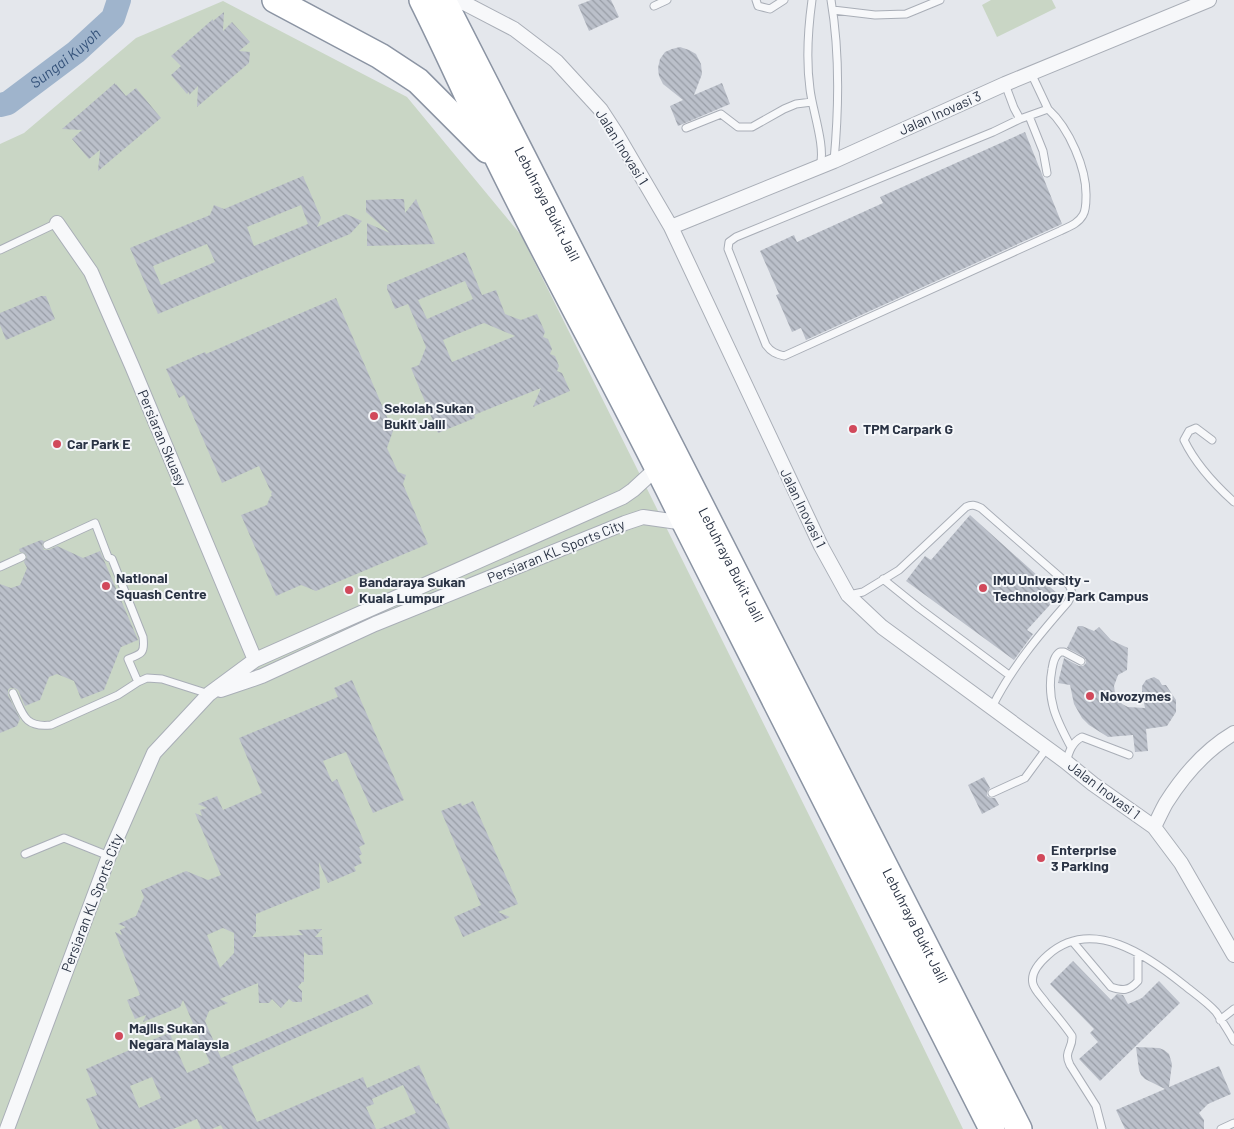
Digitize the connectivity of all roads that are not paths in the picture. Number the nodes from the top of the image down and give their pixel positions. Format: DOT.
graph roads {
  1 [pos="275,0"];
  2 [pos="422,0"];
  3 [pos="443,0"];
  4 [pos="455,0"];
  5 [pos="667,0"];
  6 [pos="756,0"];
  7 [pos="784,0"];
  8 [pos="812,0"];
  9 [pos="831,0"];
  10 [pos="940,0"];
  11 [pos="1209,0"];
  12 [pos="654,6"];
  13 [pos="833,10"];
  14 [pos="455,46"];
  15 [pos="1031,73"];
  16 [pos="1005,84"];
  17 [pos="812,102"];
  18 [pos="1048,109"];
  19 [pos="1029,116"];
  20 [pos="1020,119"];
  21 [pos="686,128"];
  22 [pos="497,157"];
  23 [pos="834,161"];
  24 [pos="820,166"];
  25 [pos="1047,173"];
  26 [pos="57,223"];
  27 [pos="671,227"];
  28 [pos="0,250"];
  29 [pos="1212,440"];
  30 [pos="658,467"];
  31 [pos="1234,502"];
  32 [pos="685,523"];
  33 [pos="47,545"];
  34 [pos="22,556"];
  35 [pos="474,563"];
  36 [pos="0,567"];
  37 [pos="883,579"];
  38 [pos="482,581"];
  39 [pos="848,595"];
  40 [pos="255,660"];
  41 [pos="1081,661"];
  42 [pos="1010,675"];
  43 [pos="262,676"];
  44 [pos="138,682"];
  45 [pos="13,693"];
  46 [pos="209,694"];
  47 [pos="992,707"];
  48 [pos="1231,737"];
  49 [pos="1071,747"];
  50 [pos="1047,748"];
  51 [pos="1129,755"];
  52 [pos="1066,762"];
  53 [pos="992,793"];
  54 [pos="1154,827"];
  55 [pos="25,854"];
  56 [pos="109,856"];
  57 [pos="1073,942"];
  58 [pos="1233,951"];
  59 [pos="1138,954"];
  60 [pos="1234,1009"];
  61 [pos="1220,1020"];
  62 [pos="1231,1030"];
  63 [pos="1234,1041"];
  64 [pos="1234,1123"];
  65 [pos="7,1129"];
  66 [pos="992,1129"];
  67 [pos="1019,1129"];
  68 [pos="1102,1129"];
  69 [pos="1221,1129"];
  1 -- 22 [label="highway"];
  2 -- 14 [label="highway, Lebuhraya Bukit Jalil"];
  3 -- 14 [label="highway, Lebuhraya Bukit Jalil"];
  4 -- 27 [label="street, Jalan Inovasi 1"];
  5 -- 12 [label="lane"];
  6 -- 7 [label="lane"];
  8 -- 17 [label="lane"];
  9 -- 13 [label="lane"];
  10 -- 13 [label="lane"];
  11 -- 15 [label="street, Jalan Inovasi 3"];
  13 -- 23 [label="lane"];
  14 -- 22 [label="highway, Lebuhraya Bukit Jalil"];
  14 -- 67 [label="highway, Lebuhraya Bukit Jalil"];
  15 -- 16 [label="street, Jalan Inovasi 3"];
  15 -- 18 [label="lane"];
  16 -- 20 [label="lane"];
  16 -- 23 [label="street, Jalan Inovasi 3"];
  17 -- 21 [label="lane"];
  17 -- 24 [label="lane"];
  18 -- 19 [label="lane"];
  18 -- 20 [label="lane"];
  19 -- 20 [label="lane"];
  19 -- 25 [label="lane"];
  22 -- 30 [label="highway, Lebuhraya Bukit Jalil"];
  23 -- 24 [label="street, Jalan Inovasi 3"];
  24 -- 27 [label="street, Jalan Inovasi 3"];
  26 -- 28 [label="lane"];
  26 -- 40 [label="street, Persiaran Skuasy"];
  27 -- 39 [label="street, Jalan Inovasi 1"];
  29 -- 31 [label="lane"];
  30 -- 32 [label="highway, Lebuhraya Bukit Jalil"];
  30 -- 35 [label="street, Persiaran KL Sports City"];
  32 -- 38 [label="street, Persiaran KL Sports City"];
  32 -- 66 [label="highway, Lebuhraya Bukit Jalil"];
  33 -- 44 [label="lane"];
  34 -- 36 [label="lane"];
  35 -- 38 [label="lane"];
  35 -- 40 [label="street, Persiaran KL Sports City"];
  37 -- 39 [label="lane"];
  37 -- 42 [label="lane"];
  37 -- 42 [label="lane"];
  38 -- 43 [label="street, Persiaran KL Sports City"];
  39 -- 47 [label="street, Jalan Inovasi 1"];
  40 -- 43 [label="lane"];
  40 -- 46 [label="street, Persiaran KL Sports City"];
  41 -- 49 [label="lane"];
  42 -- 47 [label="lane"];
  43 -- 46 [label="street, Persiaran KL Sports City"];
  44 -- 45 [label="lane"];
  44 -- 46 [label="lane"];
  46 -- 56 [label="street, Persiaran KL Sports City"];
  47 -- 50 [label="street, Jalan Inovasi 1"];
  48 -- 54 [label="street"];
  49 -- 51 [label="lane"];
  49 -- 52 [label="lane"];
  50 -- 52 [label="street, Jalan Inovasi 1"];
  50 -- 53 [label="lane"];
  52 -- 54 [label="street, Jalan Inovasi 1"];
  54 -- 58 [label="street, Jalan Inovasi 1"];
  55 -- 56 [label="lane"];
  56 -- 65 [label="street, Persiaran KL Sports City"];
  57 -- 59 [label="lane"];
  57 -- 59 [label="lane"];
  57 -- 68 [label="lane"];
  59 -- 61 [label="lane"];
  60 -- 61 [label="lane"];
  61 -- 62 [label="lane"];
  62 -- 63 [label="lane"];
  64 -- 69 [label="lane"];
}
